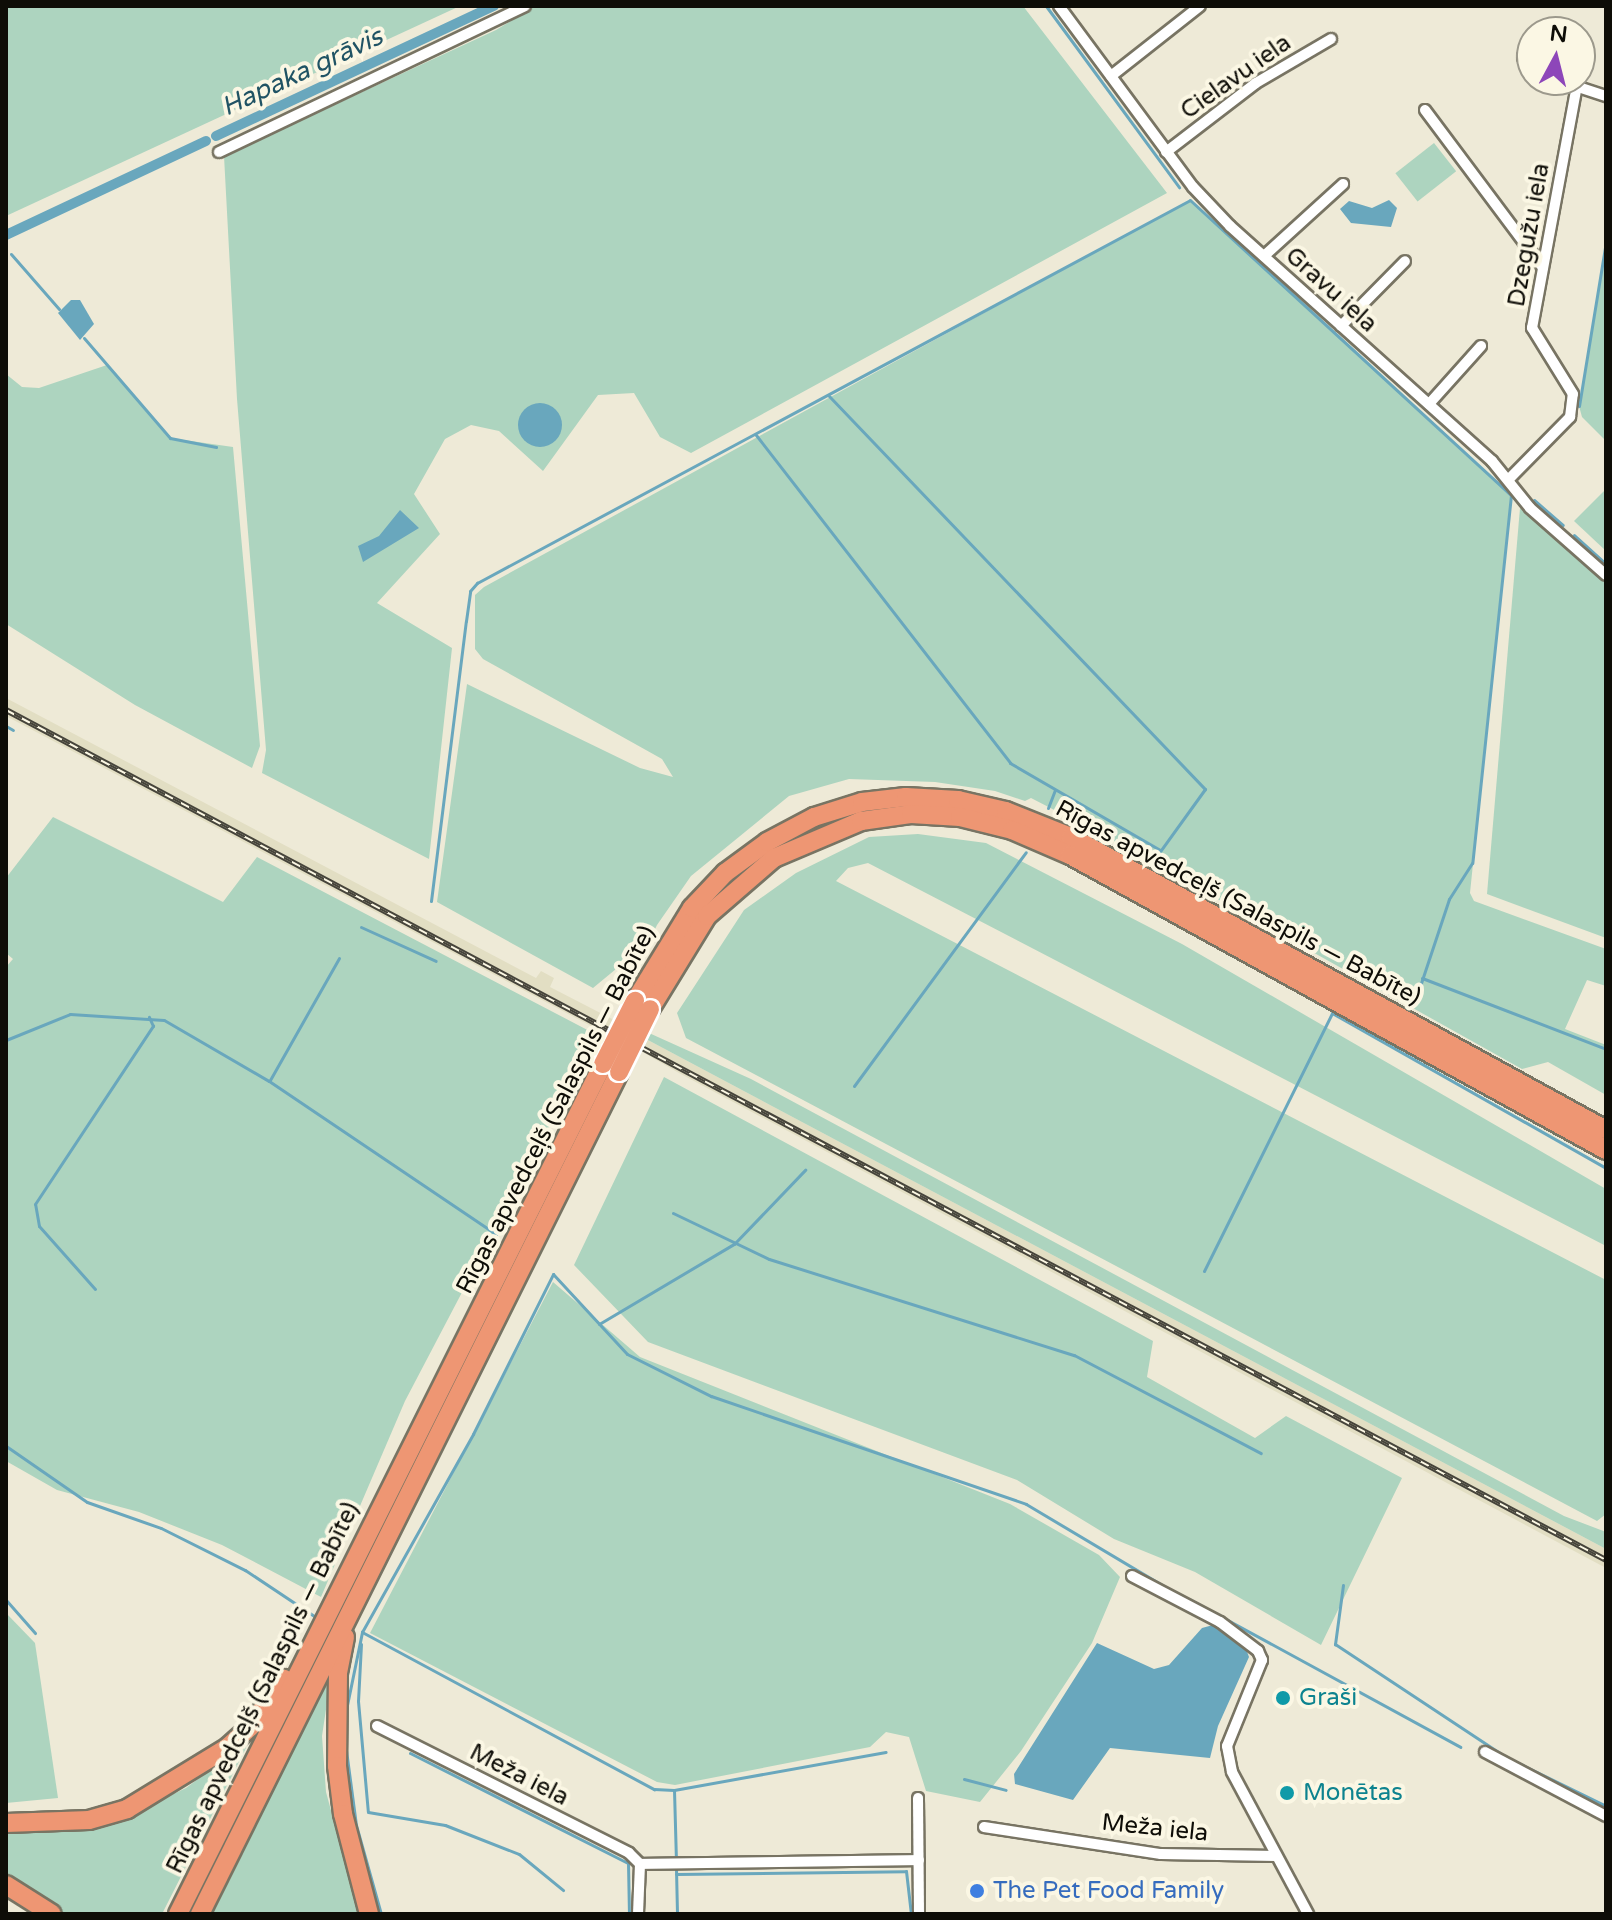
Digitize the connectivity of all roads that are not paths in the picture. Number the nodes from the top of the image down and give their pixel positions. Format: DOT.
graph roads {
  1 [pos="525,6"];
  2 [pos="1059,6"];
  3 [pos="1200,6"];
  4 [pos="1331,39"];
  5 [pos="1111,76"];
  6 [pos="1575,96"];
  7 [pos="1425,110"];
  8 [pos="219,152"];
  9 [pos="1166,152"];
  10 [pos="1343,184"];
  11 [pos="1264,256"];
  12 [pos="1405,261"];
  13 [pos="1543,268"];
  14 [pos="1341,326"];
  15 [pos="1481,346"];
  16 [pos="1429,404"];
  17 [pos="1510,478"];
  18 [pos="1606,575"];
  19 [pos="642,1005"];
  20 [pos="611,1068"];
  21 [pos="1606,1130"];
  22 [pos="1606,1150"];
  23 [pos="1132,1576"];
  24 [pos="356,1599"];
  25 [pos="316,1634"];
  26 [pos="377,1726"];
  27 [pos="1485,1752"];
  28 [pos="918,1798"];
  29 [pos="1606,1816"];
  30 [pos="6,1823"];
  31 [pos="984,1827"];
  32 [pos="1276,1856"];
  33 [pos="919,1860"];
  34 [pos="640,1864"];
  35 [pos="6,1885"];
  36 [pos="52,1914"];
  37 [pos="178,1914"];
  38 [pos="200,1914"];
  39 [pos="369,1914"];
  40 [pos="638,1914"];
  41 [pos="919,1914"];
  42 [pos="1308,1914"];
  1 -- 8 [label="street"];
  2 -- 5 [label="street, Gravu iela"];
  3 -- 5 [label="street"];
  4 -- 9 [label="street, Cielavu iela"];
  5 -- 9 [label="street, Gravu iela"];
  6 -- 13 [label="street, Dzegužu iela"];
  7 -- 13 [label="street"];
  9 -- 11 [label="street, Gravu iela"];
  10 -- 11 [label="street"];
  11 -- 14 [label="street, Gravu iela"];
  12 -- 14 [label="street"];
  13 -- 17 [label="street, Dzegužu iela"];
  14 -- 16 [label="street, Gravu iela"];
  15 -- 16 [label="street"];
  16 -- 17 [label="street, Gravu iela"];
  17 -- 18 [label="street, Gravu iela"];
  19 -- 20 [label="highway, Rīgas apvedceļš (Salaspils — Babīte), bridge"];
  19 -- 21 [label="highway, Rīgas apvedceļš (Salaspils — Babīte)"];
  19 -- 22 [label="highway, Rīgas apvedceļš (Salaspils — Babīte)"];
  20 -- 24 [label="highway, Rīgas apvedceļš (Salaspils — Babīte)"];
  20 -- 25 [label="highway, Rīgas apvedceļš (Salaspils — Babīte)"];
  23 -- 32 [label="street"];
  24 -- 38 [label="highway, Rīgas apvedceļš (Salaspils — Babīte)"];
  24 -- 39 [label="highway"];
  25 -- 30 [label="highway"];
  25 -- 37 [label="highway, Rīgas apvedceļš (Salaspils — Babīte)"];
  26 -- 34 [label="street, Meža iela"];
  27 -- 29 [label="street"];
  28 -- 33 [label="street"];
  31 -- 32 [label="street, Meža iela"];
  32 -- 42 [label="street"];
  33 -- 34 [label="street"];
  33 -- 41 [label="street"];
  34 -- 40 [label="street"];
  35 -- 36 [label="highway"];
}
